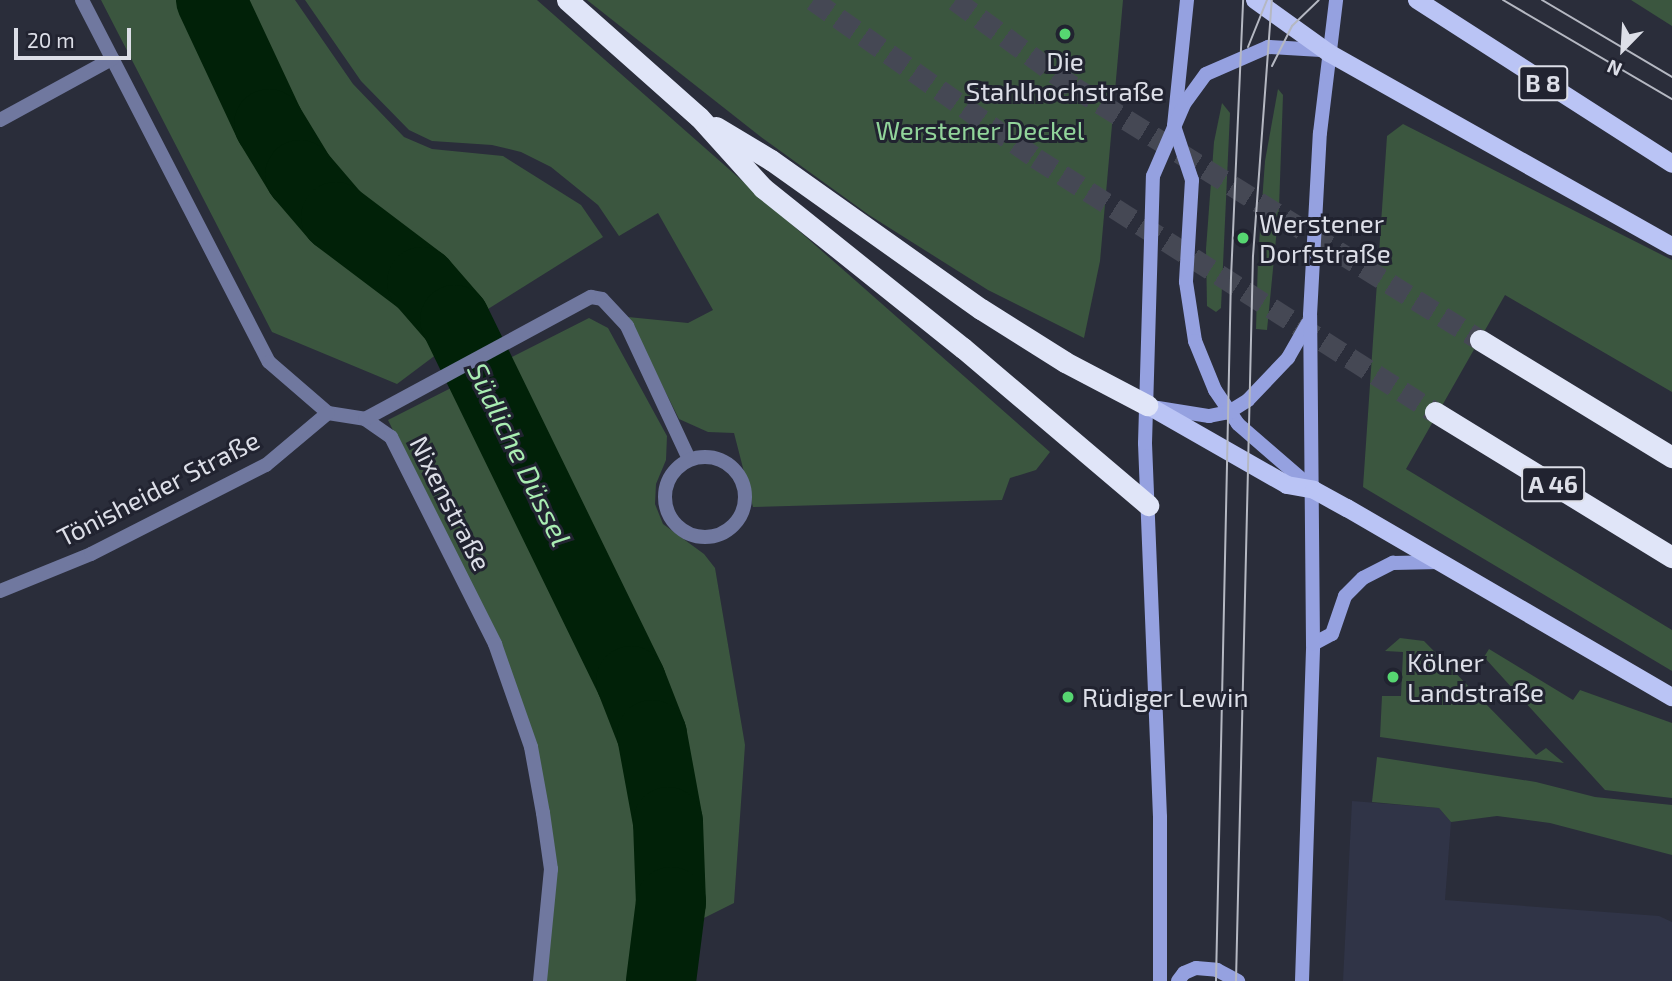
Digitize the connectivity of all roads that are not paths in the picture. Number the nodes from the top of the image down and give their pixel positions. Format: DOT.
graph roads {
  1 [pos="82,0"];
  2 [pos="567,0"];
  3 [pos="1187,0"];
  4 [pos="1255,0"];
  5 [pos="1336,0"];
  6 [pos="1417,0"];
  7 [pos="1329,53"];
  8 [pos="113,59"];
  9 [pos="699,117"];
  10 [pos="0,120"];
  11 [pos="1174,126"];
  12 [pos="1672,164"];
  13 [pos="1672,246"];
  14 [pos="1310,315"];
  15 [pos="1480,340"];
  16 [pos="1147,405"];
  17 [pos="1228,412"];
  18 [pos="1435,412"];
  19 [pos="328,413"];
  20 [pos="365,419"];
  21 [pos="1672,457"];
  22 [pos="689,459"];
  23 [pos="1314,490"];
  24 [pos="1148,505"];
  25 [pos="1672,557"];
  26 [pos="1440,562"];
  27 [pos="0,591"];
  28 [pos="1313,644"];
  29 [pos="1672,697"];
  30 [pos="540,981"];
  31 [pos="1160,981"];
  32 [pos="1178,981"];
  33 [pos="1238,981"];
  34 [pos="1302,981"];
  1 -- 8 [label="street"];
  2 -- 9 [label="highway"];
  3 -- 11 [label="main road"];
  4 -- 7 [label="main road"];
  5 -- 7 [label="main road"];
  6 -- 12 [label="main road, B 8"];
  7 -- 11 [label="main road"];
  7 -- 13 [label="main road"];
  7 -- 14 [label="main road"];
  8 -- 10 [label="street"];
  8 -- 19 [label="street"];
  9 -- 16 [label="highway"];
  9 -- 24 [label="highway"];
  11 -- 16 [label="main road"];
  11 -- 17 [label="main road"];
  14 -- 17 [label="main road"];
  14 -- 23 [label="main road"];
  15 -- 21 [label="highway"];
  16 -- 17 [label="main road"];
  16 -- 23 [label="main road"];
  16 -- 24 [label="main road"];
  17 -- 23 [label="main road"];
  18 -- 25 [label="highway, A 46"];
  19 -- 20 [label="street, Nixenstraße"];
  19 -- 27 [label="street, Tönisheider Straße"];
  20 -- 22 [label="street"];
  20 -- 30 [label="street, Nixenstraße"];
  22 -- 22 [label="street"];
  23 -- 26 [label="main road"];
  23 -- 28 [label="main road"];
  24 -- 31 [label="main road"];
  26 -- 28 [label="main road"];
  26 -- 29 [label="main road"];
  28 -- 34 [label="main road"];
  32 -- 33 [label="main road"];
}
